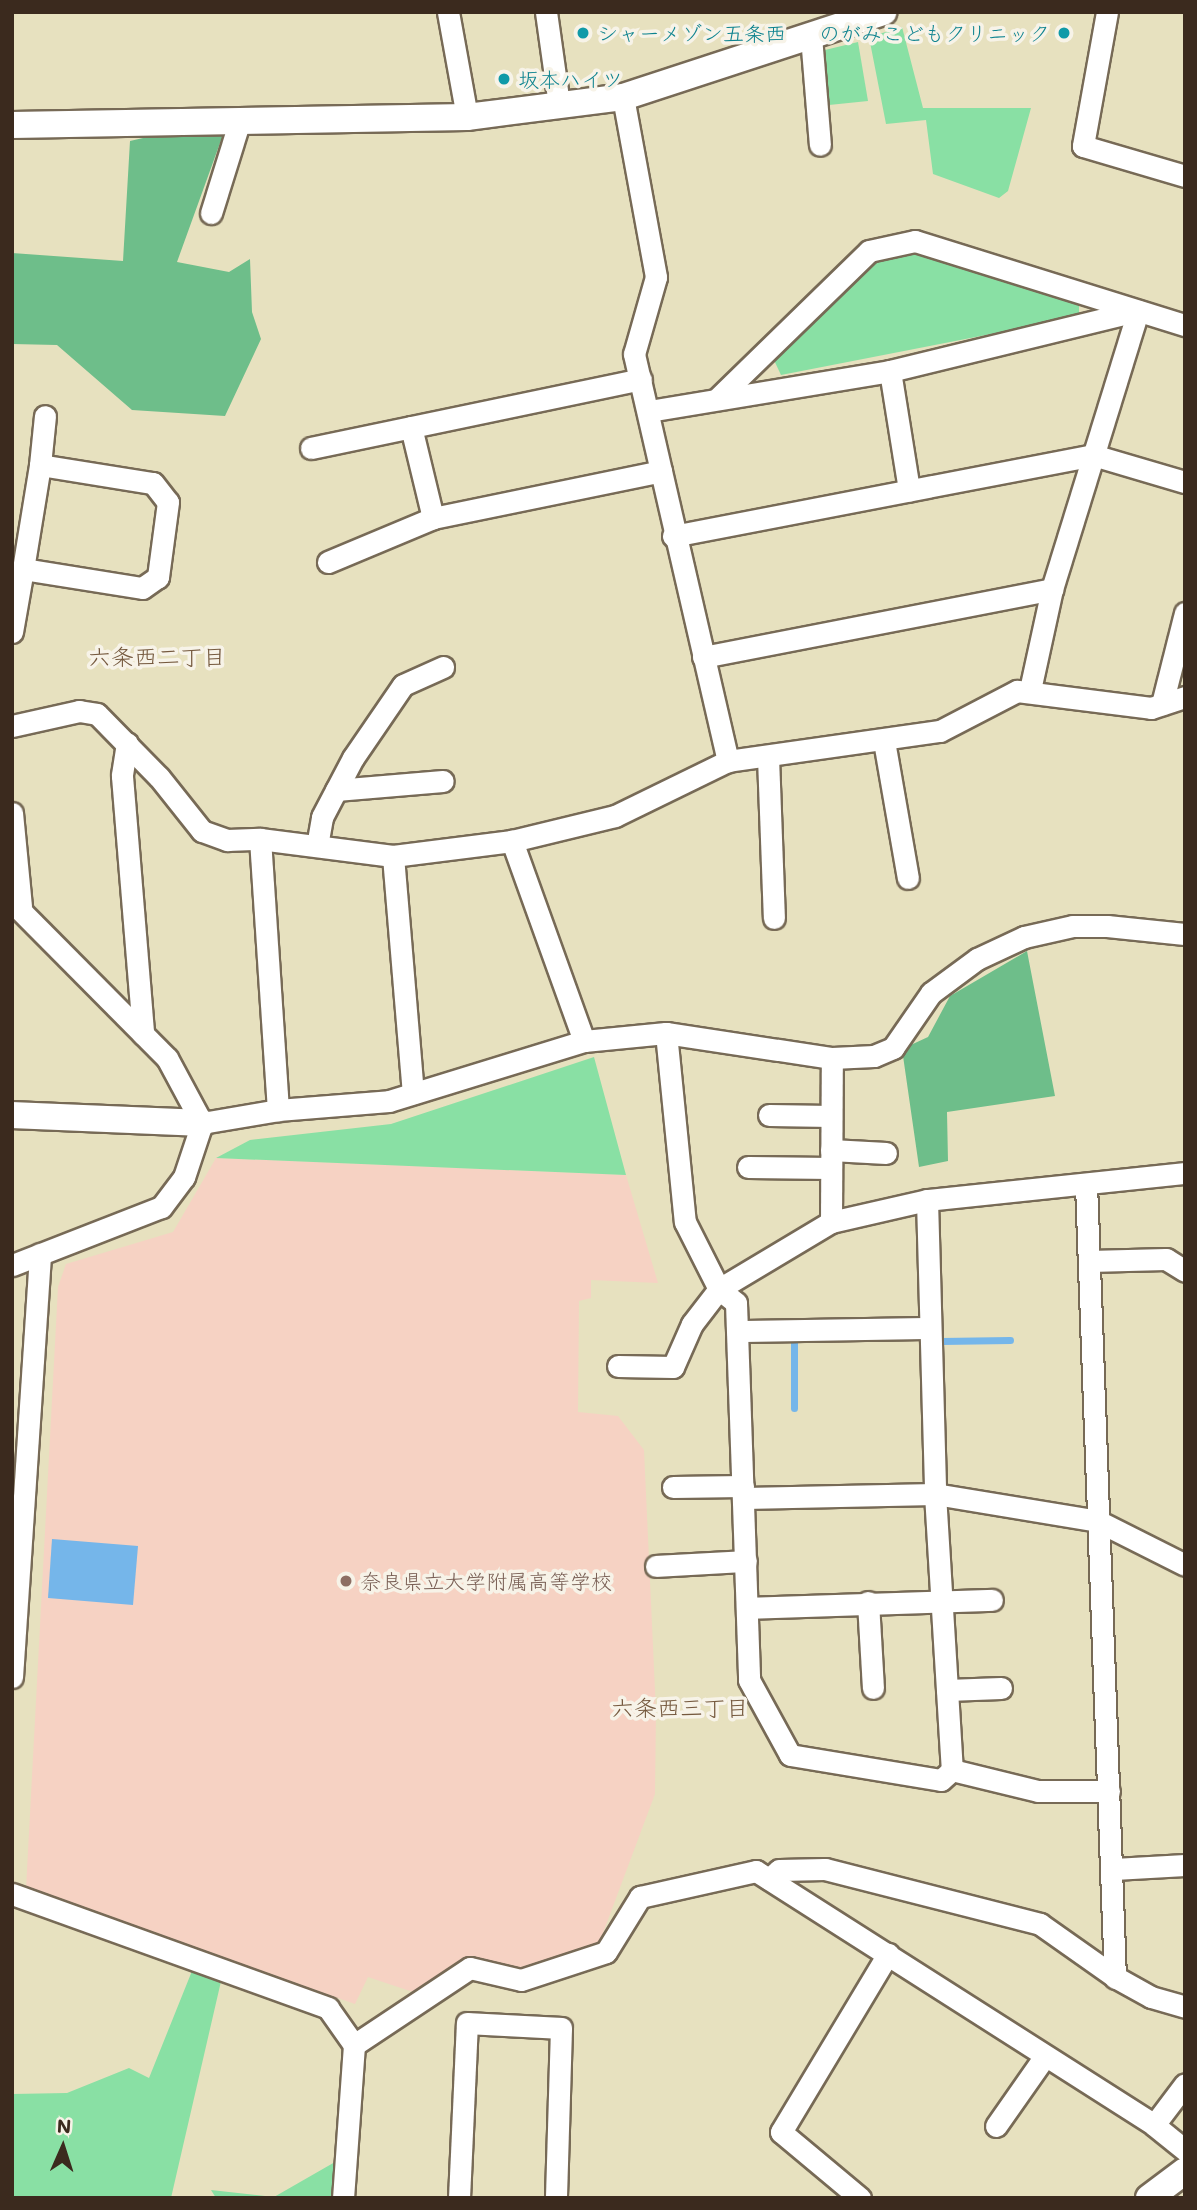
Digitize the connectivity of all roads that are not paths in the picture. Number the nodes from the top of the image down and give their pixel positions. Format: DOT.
graph roads {
  1 [pos="448,12"];
  2 [pos="546,12"];
  3 [pos="1107,12"];
  4 [pos="866,15"];
  5 [pos="811,36"];
  6 [pos="623,97"];
  7 [pos="559,105"];
  8 [pos="467,117"];
  9 [pos="240,120"];
  10 [pos="12,125"];
  11 [pos="820,145"];
  12 [pos="1185,176"];
  13 [pos="211,213"];
  14 [pos="1138,311"];
  15 [pos="1185,326"];
  16 [pos="890,371"];
  17 [pos="641,379"];
  18 [pos="718,398"];
  19 [pos="649,411"];
  20 [pos="45,416"];
  21 [pos="411,427"];
  22 [pos="311,449"];
  23 [pos="1093,455"];
  24 [pos="40,465"];
  25 [pos="661,471"];
  26 [pos="1185,482"];
  27 [pos="909,490"];
  28 [pos="433,518"];
  29 [pos="673,536"];
  30 [pos="328,562"];
  31 [pos="23,569"];
  32 [pos="1052,589"];
  33 [pos="1185,613"];
  34 [pos="12,632"];
  35 [pos="703,657"];
  36 [pos="443,667"];
  37 [pos="1030,690"];
  38 [pos="1185,697"];
  39 [pos="1162,704"];
  40 [pos="12,726"];
  41 [pos="884,741"];
  42 [pos="127,743"];
  43 [pos="768,757"];
  44 [pos="728,761"];
  45 [pos="443,781"];
  46 [pos="336,790"];
  47 [pos="12,813"];
  48 [pos="260,839"];
  49 [pos="512,841"];
  50 [pos="317,846"];
  51 [pos="393,856"];
  52 [pos="908,878"];
  53 [pos="17,904"];
  54 [pos="774,918"];
  55 [pos="1185,934"];
  56 [pos="666,1032"];
  57 [pos="143,1034"];
  58 [pos="584,1041"];
  59 [pos="832,1058"];
  60 [pos="413,1093"];
  61 [pos="278,1110"];
  62 [pos="12,1115"];
  63 [pos="769,1115"];
  64 [pos="831,1116"];
  65 [pos="202,1123"];
  66 [pos="886,1153"];
  67 [pos="831,1159"];
  68 [pos="748,1167"];
  69 [pos="1185,1173"];
  70 [pos="1086,1184"];
  71 [pos="927,1200"];
  72 [pos="831,1222"];
  73 [pos="40,1254"];
  74 [pos="1089,1261"];
  75 [pos="12,1265"];
  76 [pos="1185,1271"];
  77 [pos="719,1289"];
  78 [pos="930,1328"];
  79 [pos="739,1331"];
  80 [pos="618,1366"];
  81 [pos="673,1487"];
  82 [pos="743,1492"];
  83 [pos="935,1494"];
  84 [pos="1098,1521"];
  85 [pos="16,1547"];
  86 [pos="746,1561"];
  87 [pos="1185,1564"];
  88 [pos="656,1566"];
  89 [pos="943,1599"];
  90 [pos="992,1600"];
  91 [pos="868,1602"];
  92 [pos="747,1608"];
  93 [pos="12,1677"];
  94 [pos="873,1688"];
  95 [pos="1001,1688"];
  96 [pos="947,1690"];
  97 [pos="952,1770"];
  98 [pos="1109,1791"];
  99 [pos="1185,1865"];
  100 [pos="1114,1869"];
  101 [pos="769,1879"];
  102 [pos="12,1894"];
  103 [pos="888,1954"];
  104 [pos="1115,1977"];
  105 [pos="1185,2007"];
  106 [pos="354,2045"];
  107 [pos="1045,2056"];
  108 [pos="1185,2084"];
  109 [pos="1154,2124"];
  110 [pos="996,2126"];
  111 [pos="1185,2150"];
  112 [pos="1185,2171"];
  113 [pos="343,2198"];
  114 [pos="459,2198"];
  115 [pos="556,2198"];
  116 [pos="860,2198"];
  117 [pos="1149,2198"];
  1 -- 8 [label="street"];
  2 -- 7 [label="street"];
  3 -- 12 [label="street"];
  4 -- 5 [label="street"];
  5 -- 6 [label="street"];
  5 -- 11 [label="street"];
  6 -- 7 [label="street"];
  6 -- 17 [label="street"];
  7 -- 8 [label="street"];
  8 -- 9 [label="street"];
  9 -- 10 [label="street"];
  9 -- 13 [label="street"];
  14 -- 15 [label="street"];
  14 -- 16 [label="street"];
  14 -- 18 [label="street"];
  14 -- 23 [label="street"];
  16 -- 18 [label="street"];
  16 -- 27 [label="street"];
  17 -- 19 [label="street"];
  17 -- 21 [label="street"];
  18 -- 19 [label="street"];
  19 -- 25 [label="street"];
  20 -- 24 [label="street"];
  21 -- 22 [label="street"];
  21 -- 28 [label="street"];
  23 -- 26 [label="street"];
  23 -- 27 [label="street"];
  23 -- 32 [label="street"];
  24 -- 31 [label="street"];
  24 -- 31 [label="street"];
  25 -- 28 [label="street"];
  25 -- 29 [label="street"];
  27 -- 29 [label="street"];
  28 -- 30 [label="street"];
  29 -- 35 [label="street"];
  31 -- 34 [label="street"];
  32 -- 35 [label="street"];
  32 -- 37 [label="street"];
  33 -- 39 [label="street"];
  35 -- 44 [label="street"];
  36 -- 46 [label="street"];
  37 -- 39 [label="street"];
  37 -- 41 [label="street"];
  38 -- 39 [label="street"];
  40 -- 42 [label="street"];
  41 -- 43 [label="street"];
  41 -- 52 [label="street"];
  42 -- 48 [label="street"];
  42 -- 57 [label="street"];
  43 -- 44 [label="street"];
  43 -- 54 [label="street"];
  44 -- 49 [label="street"];
  45 -- 46 [label="street"];
  46 -- 50 [label="street"];
  47 -- 53 [label="street"];
  48 -- 50 [label="street"];
  48 -- 61 [label="street"];
  49 -- 51 [label="street"];
  49 -- 58 [label="street"];
  50 -- 51 [label="street"];
  51 -- 60 [label="street"];
  53 -- 57 [label="street"];
  55 -- 59 [label="street"];
  56 -- 58 [label="street"];
  56 -- 59 [label="street"];
  56 -- 77 [label="street"];
  57 -- 65 [label="street"];
  58 -- 60 [label="street"];
  59 -- 64 [label="street"];
  60 -- 61 [label="street"];
  61 -- 65 [label="street"];
  62 -- 65 [label="street"];
  63 -- 64 [label="street"];
  64 -- 67 [label="street"];
  65 -- 73 [label="street"];
  66 -- 67 [label="street"];
  67 -- 68 [label="street"];
  67 -- 72 [label="street"];
  69 -- 70 [label="street"];
  70 -- 71 [label="street"];
  70 -- 74 [label="street"];
  71 -- 72 [label="street"];
  71 -- 78 [label="street"];
  72 -- 77 [label="street"];
  73 -- 75 [label="street"];
  73 -- 85 [label="street"];
  74 -- 76 [label="street"];
  74 -- 84 [label="street"];
  77 -- 79 [label="street"];
  77 -- 80 [label="street"];
  78 -- 79 [label="street"];
  78 -- 83 [label="street"];
  79 -- 82 [label="street"];
  81 -- 82 [label="street"];
  82 -- 83 [label="street"];
  82 -- 86 [label="street"];
  83 -- 84 [label="street"];
  83 -- 89 [label="street"];
  84 -- 87 [label="street"];
  84 -- 98 [label="street"];
  85 -- 93 [label="street"];
  86 -- 88 [label="street"];
  86 -- 92 [label="street"];
  89 -- 90 [label="street"];
  89 -- 91 [label="street"];
  89 -- 96 [label="street"];
  91 -- 92 [label="street"];
  91 -- 94 [label="street"];
  92 -- 97 [label="street"];
  95 -- 96 [label="street"];
  96 -- 97 [label="street"];
  97 -- 98 [label="street"];
  98 -- 100 [label="street"];
  99 -- 100 [label="street"];
  100 -- 104 [label="street"];
  101 -- 103 [label="street"];
  101 -- 104 [label="street"];
  101 -- 106 [label="street"];
  102 -- 106 [label="street"];
  103 -- 107 [label="street"];
  103 -- 116 [label="street"];
  104 -- 105 [label="street"];
  106 -- 113 [label="street"];
  107 -- 109 [label="street"];
  107 -- 110 [label="street"];
  108 -- 109 [label="street"];
  109 -- 111 [label="street"];
  112 -- 117 [label="street"];
  114 -- 115 [label="street"];
}
